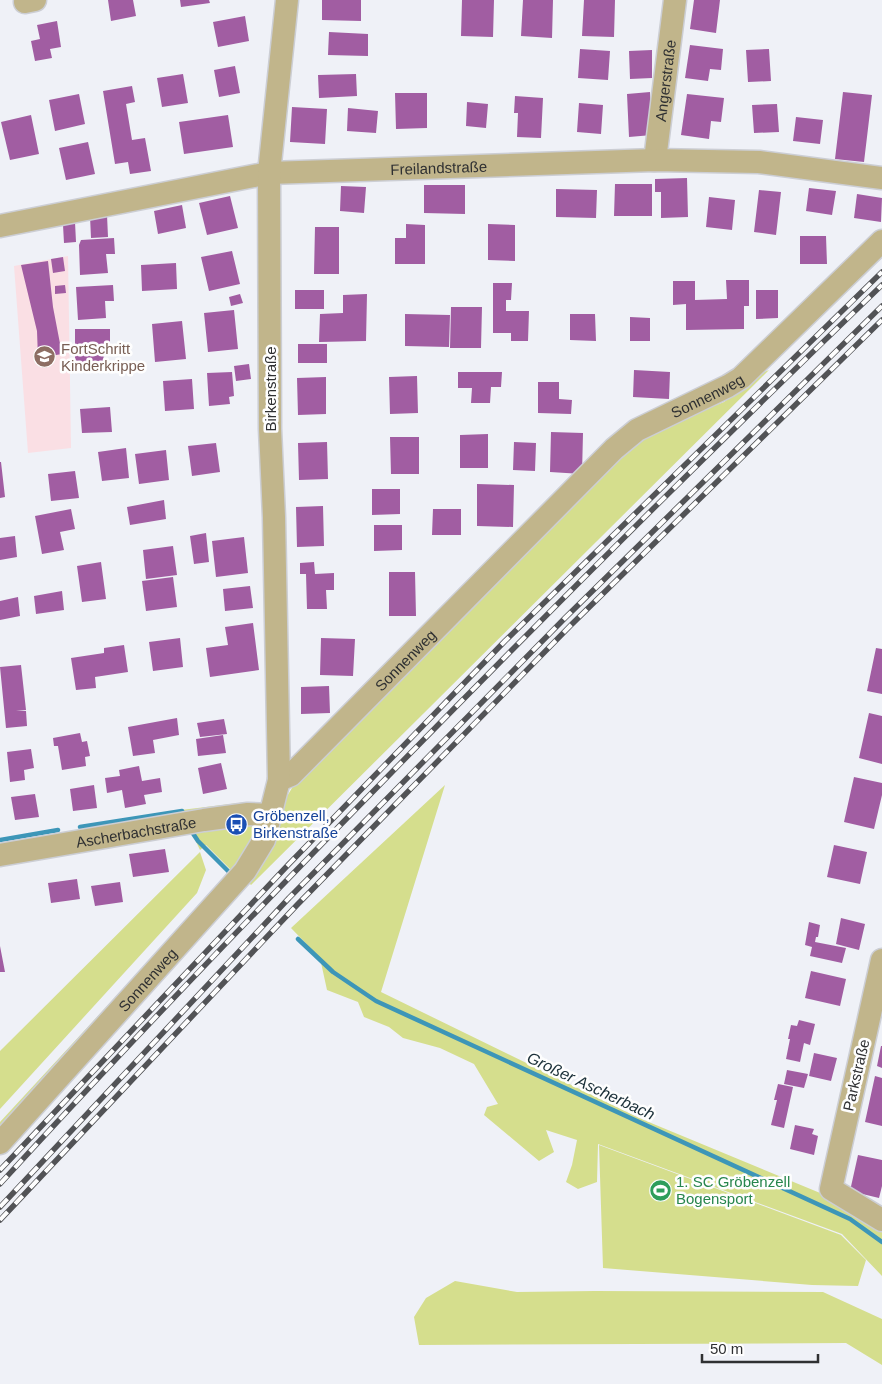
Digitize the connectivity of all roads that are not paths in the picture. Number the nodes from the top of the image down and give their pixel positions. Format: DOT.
graph roads {
  1 [pos="286,0"];
  2 [pos="675,0"];
  3 [pos="655,160"];
  4 [pos="269,173"];
  5 [pos="882,178"];
  6 [pos="0,226"];
  7 [pos="882,241"];
  8 [pos="279,780"];
  9 [pos="271,815"];
  10 [pos="0,855"];
  11 [pos="882,960"];
  12 [pos="0,1143"];
  13 [pos="882,1220"];
  1 -- 4 [label="street, Birkenstraße"];
  2 -- 3 [label="street, Angerstraße"];
  3 -- 4 [label="street, Freilandstraße"];
  3 -- 5 [label="street, Freilandstraße"];
  4 -- 6 [label="street, Freilandstraße"];
  4 -- 8 [label="street, Birkenstraße"];
  7 -- 8 [label="street, Sonnenweg"];
  8 -- 9 [label="street, Sonnenweg"];
  9 -- 10 [label="street, Ascherbachstraße"];
  9 -- 12 [label="street, Sonnenweg"];
  11 -- 13 [label="street, Parkstraße"];
}
